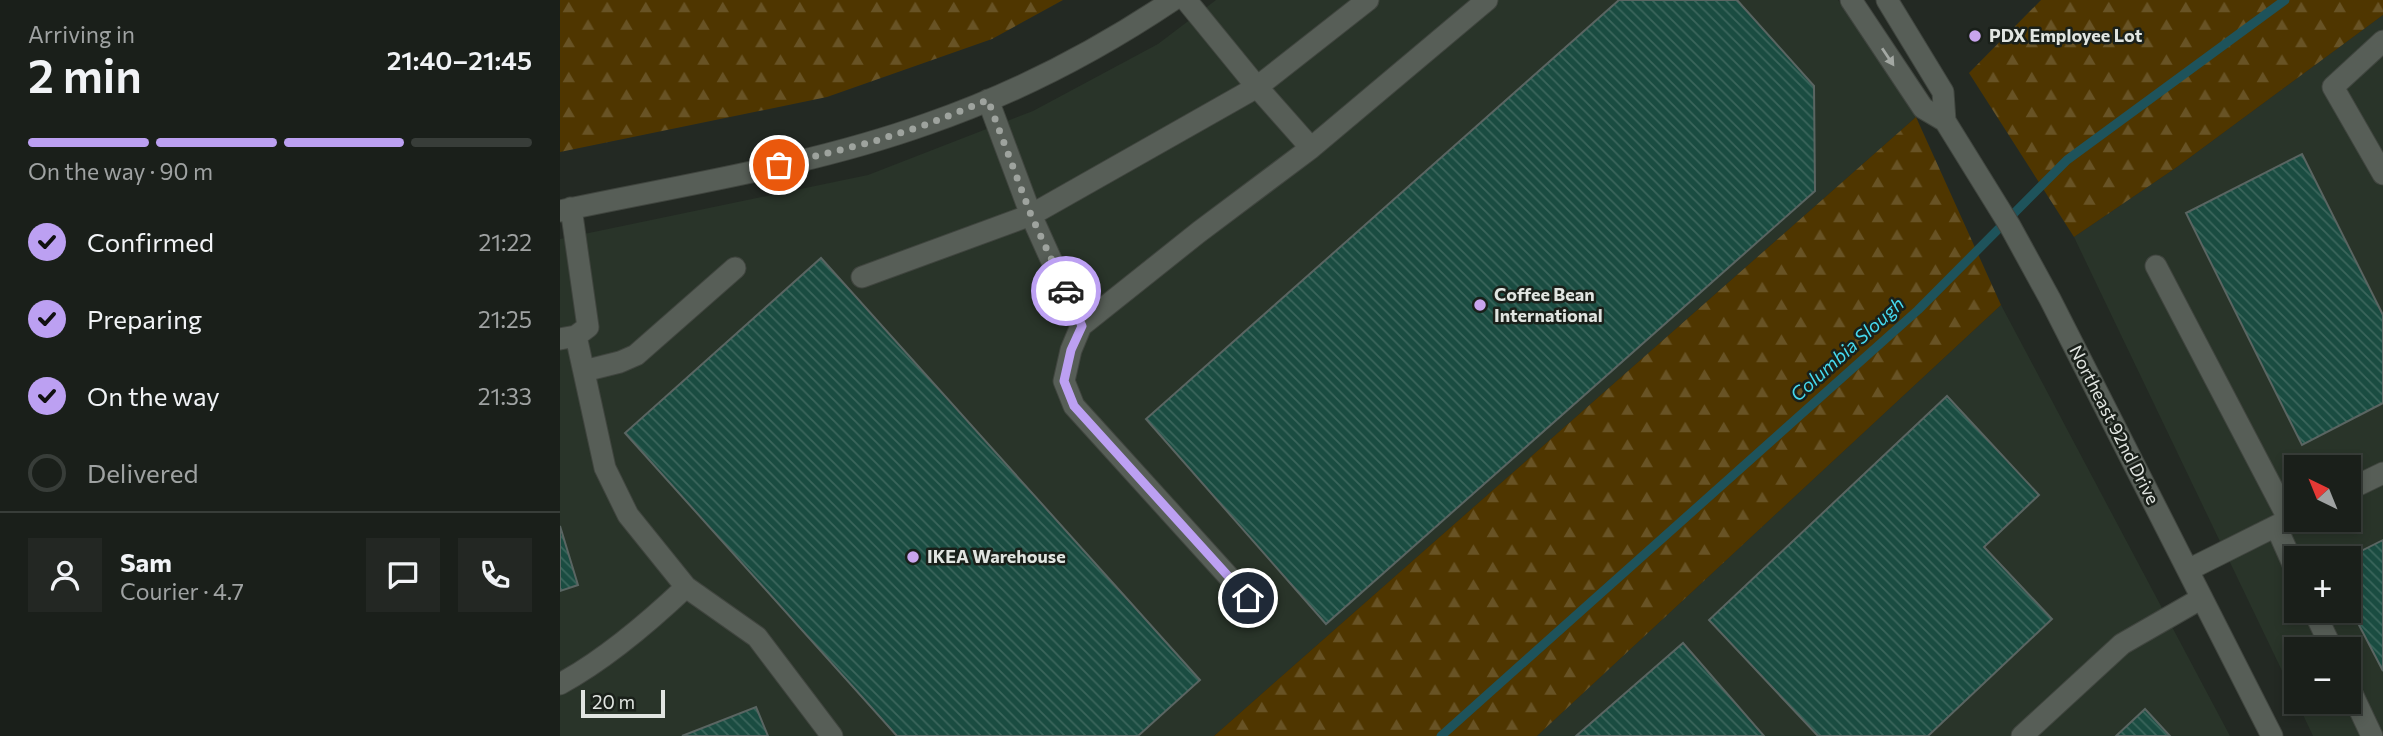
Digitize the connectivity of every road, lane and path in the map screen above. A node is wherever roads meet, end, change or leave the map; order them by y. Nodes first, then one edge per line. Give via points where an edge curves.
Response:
1 (1173, 0) edge
2 (1186, 0) edge
3 (1368, 0) edge
4 (1487, 0) edge
5 (1851, 0) edge
6 (1886, 0) edge
7 (2383, 41) edge
8 (1257, 87) junction
9 (988, 100) junction
10 (1945, 121) junction
11 (1311, 148) junction
12 (2383, 174) edge
13 (566, 210) edge
14 (1031, 215) junction
15 (2156, 266) dead end
16 (735, 268) dead end
17 (862, 277) dead end
18 (1082, 326) junction
19 (568, 338) edge
20 (584, 371) junction
21 (2383, 473) edge
22 (2361, 484) edge
23 (2284, 515) edge
24 (2284, 522) edge
25 (2188, 570) junction
26 (686, 587) junction
27 (1248, 598) dead end
28 (2202, 598) junction
29 (560, 684) edge
30 (2361, 713) edge
31 (832, 736) edge
32 (2022, 736) edge
33 (2272, 736) edge
34 (2372, 736) edge

1 - 9 street via 1116,37
2 - 8 street
3 - 8 street
4 - 11 street
5 -> 10 street, Northeast 92nd Drive via 1923,108
6 - 10 street, Northeast 92nd Drive via 1943,92
7 - 12 street via 2333,87
8 - 11 street
8 - 14 street
9 - 13 street via 872,142
9 - 14 street
10 - 25 street, Northeast 92nd Drive via 2050,299
11 - 18 street
13 - 19 street via 588,327
14 - 17 street
14 - 18 street
15 - 23 street
16 - 20 street via 636,355
18 - 27 street via 1064,381 1074,406
19 - 20 street
20 - 26 street via 605,468 628,515
21 - 22 street
24 - 25 street
25 - 28 street, Northeast 92nd Drive
26 - 29 street via 584,671
26 - 31 street via 757,637
28 - 32 street via 2122,644
28 - 33 street, Northeast 92nd Drive
30 - 34 street

